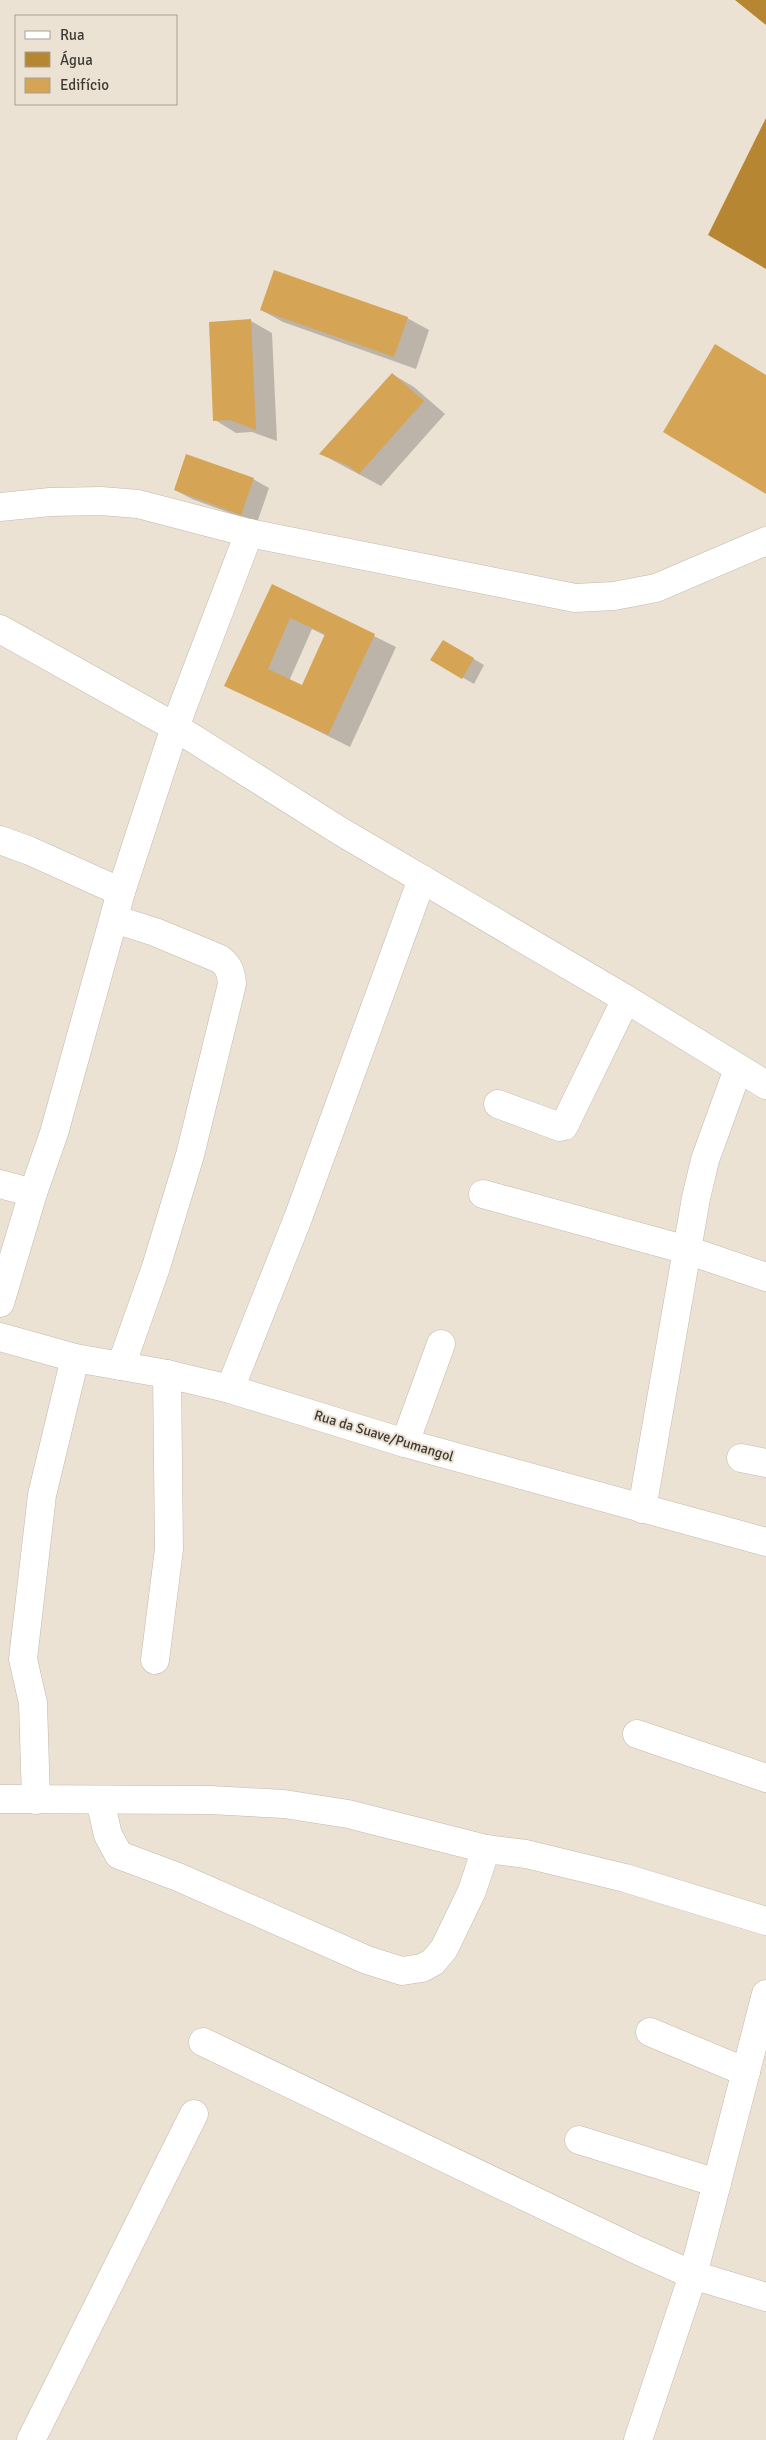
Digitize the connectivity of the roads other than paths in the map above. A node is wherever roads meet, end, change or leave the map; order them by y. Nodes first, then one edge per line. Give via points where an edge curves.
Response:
1 (0, 507) edge
2 (249, 533) junction
3 (766, 541) edge
4 (0, 629) edge
5 (175, 727) junction
6 (0, 840) edge
7 (422, 879) junction
8 (121, 892) junction
9 (114, 919) junction
10 (626, 999) junction
11 (738, 1069) junction
12 (766, 1085) edge
13 (498, 1104) dead end
14 (0, 1184) edge
15 (33, 1193) junction
16 (483, 1194) dead end
17 (687, 1250) junction
18 (766, 1277) edge
19 (0, 1303) edge
20 (0, 1336) edge
21 (441, 1344) dead end
22 (75, 1358) junction
23 (120, 1366) junction
24 (167, 1374) junction
25 (230, 1389) junction
26 (405, 1443) junction
27 (642, 1509) junction
28 (766, 1542) edge
29 (155, 1660) dead end
30 (637, 1734) dead end
31 (766, 1778) edge
32 (0, 1799) edge
33 (36, 1800) junction
34 (100, 1800) junction
35 (486, 1849) junction
36 (766, 1921) edge
37 (765, 2004) edge
38 (650, 2032) dead end
39 (203, 2042) dead end
40 (746, 2072) junction
41 (194, 2114) dead end
42 (580, 2140) dead end
43 (716, 2183) junction
44 (692, 2275) junction
45 (766, 2296) edge
46 (31, 2440) edge
47 (638, 2440) edge

1 - 2 street via 50,502 138,504
2 - 3 street via 575,598 614,596 656,588
2 - 5 street
4 - 5 street
5 - 7 street
5 - 8 street
6 - 8 street
7 - 10 street
7 - 25 street via 298,1218
8 - 9 street
9 - 15 street via 54,1134
9 - 23 street via 220,959 230,972 232,984 190,1155 156,1267
10 - 11 street
10 - 13 street via 564,1126
11 - 12 street
11 - 17 street via 705,1160
14 - 15 street
15 - 19 street
16 - 17 street
17 - 18 street
17 - 27 street
20 - 22 street, Rua da Suave/Pumangol
21 - 26 street
22 - 23 street, Rua da Suave/Pumangol
22 - 33 street via 42,1495 23,1659 33,1703
23 - 24 street, Rua da Suave/Pumangol
24 - 25 street, Rua da Suave/Pumangol
24 - 29 street via 169,1549
25 - 26 street, Rua da Suave/Pumangol
26 - 27 street, Rua da Suave/Pumangol
27 - 28 street, Rua da Suave/Pumangol
30 - 31 street
32 - 33 street
33 - 34 street
34 - 35 street via 284,1804 348,1814
34 - 35 street via 108,1835 119,1855 178,1877 367,1960 402,1971 422,1968 433,1962 444,1949 472,1891
35 - 36 street via 526,1854 625,1878
37 - 40 street
38 - 40 street
39 - 44 street
40 - 43 street
41 - 46 street
42 - 43 street
43 - 44 street
44 - 45 street
44 - 47 street

